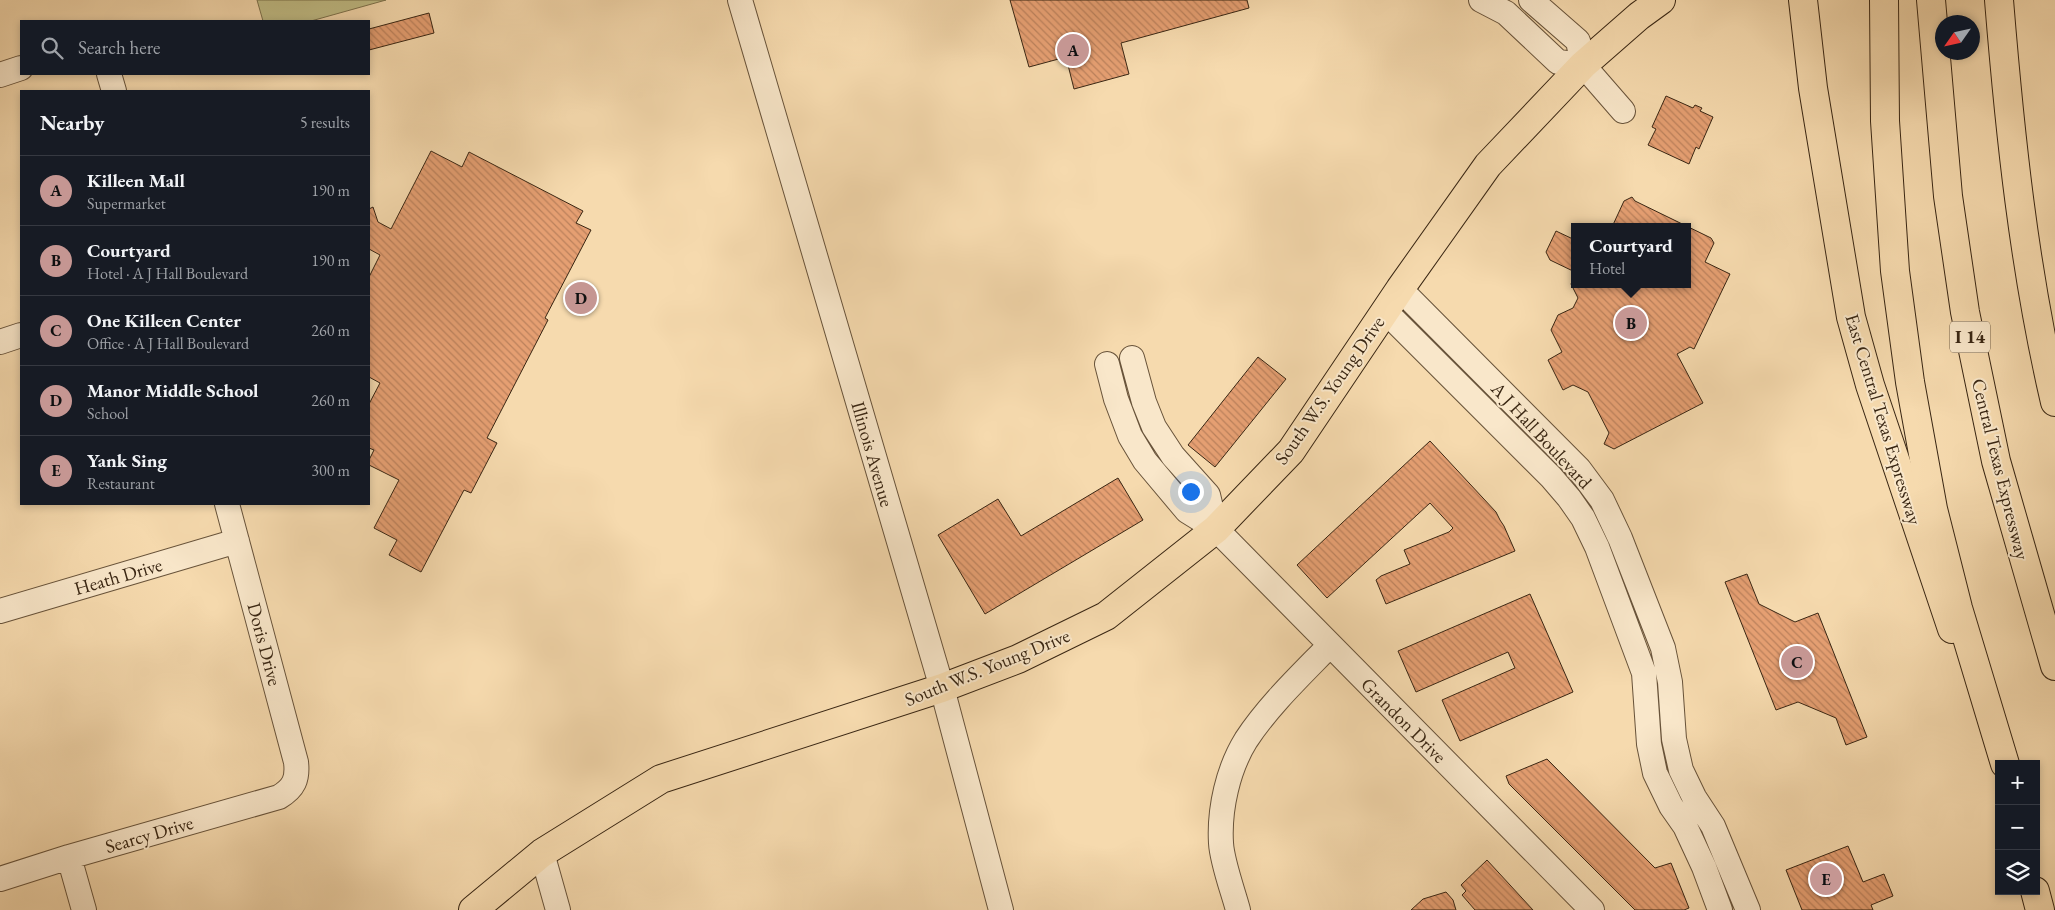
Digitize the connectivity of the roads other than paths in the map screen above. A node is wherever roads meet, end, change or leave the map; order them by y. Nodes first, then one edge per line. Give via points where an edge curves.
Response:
1 (740, 0) edge
2 (1481, 0) edge
3 (1531, 0) edge
4 (1661, 0) edge
5 (1884, 0) edge
6 (1931, 0) edge
7 (1999, 0) edge
8 (1803, 2) edge
9 (1584, 65) junction
10 (20, 68) edge
11 (0, 75) edge
12 (109, 75) edge
13 (114, 90) edge
14 (1623, 111) dead end
15 (2021, 222) junction
16 (1400, 289) junction
17 (1384, 311) junction
18 (20, 335) edge
19 (2055, 340) edge
20 (0, 342) edge
21 (1132, 358) dead end
22 (1473, 363) junction
23 (1106, 364) dead end
24 (1454, 382) junction
25 (2055, 402) edge
26 (227, 505) edge
27 (1216, 529) junction
28 (1620, 538) junction
29 (237, 541) junction
30 (1597, 548) junction
31 (0, 611) edge
32 (1652, 621) junction
33 (1630, 636) junction
34 (1330, 645) junction
35 (2055, 666) edge
36 (942, 688) junction
37 (1996, 760) edge
38 (2004, 760) edge
39 (294, 785) joint
40 (1706, 814) junction
41 (1685, 826) junction
42 (542, 853) junction
43 (69, 857) junction
44 (0, 879) edge
45 (2036, 895) edge
46 (1746, 909) edge
47 (84, 910) edge
48 (473, 910) edge
49 (558, 910) edge
50 (1001, 910) edge
51 (1238, 910) edge
52 (1592, 910) edge
53 (1720, 910) edge
54 (2040, 910) edge

1 - 36 street, Illinois Avenue
2 - 9 street via 1506,13 1558,62
3 - 9 street via 1578,41
4 - 9 main road, South W.S. Young Drive
5 - 38 main road via 1885,121 1895,271 1910,382 1938,527 1958,608
6 - 35 main road, Central Texas Expressway / I 14 via 1948,196 1965,312 1996,462
7 - 15 main road
8 - 37 main road, East Central Texas Expressway via 1813,88 1851,317 1870,385
9 - 14 street
9 - 16 main road, South W.S. Young Drive via 1488,165
10 - 11 street
12 - 13 street
15 - 19 main road
15 - 25 main road
16 - 17 main road, South W.S. Young Drive
16 - 22 street, A J Hall Boulevard
17 - 24 street, A J Hall Boulevard
17 - 27 main road, South W.S. Young Drive via 1291,451
18 - 20 street
21 - 27 street via 1154,427 1173,456 1208,495
22 - 24 street
22 - 28 street, A J Hall Boulevard via 1579,469 1602,500
23 - 27 street, Grandon Drive via 1130,436 1145,461 1186,511
24 - 30 street, A J Hall Boulevard via 1569,498
26 - 29 street, Doris Drive
27 - 34 street, Grandon Drive
27 - 36 main road, South W.S. Young Drive via 1102,619 1018,659
28 - 30 street
28 - 32 street, A J Hall Boulevard
29 - 31 street, Heath Drive
29 - 39 street, Doris Drive via 296,762
30 - 33 street, A J Hall Boulevard
32 - 33 street
32 - 40 street, A J Hall Boulevard via 1663,648 1670,682 1674,740 1681,770
33 - 41 street, A J Hall Boulevard via 1644,673 1649,744 1656,772 1671,806
34 - 51 street via 1267,712 1246,740 1233,767 1221,816 1221,845
34 - 52 street, Grandon Drive
36 - 42 main road, South W.S. Young Drive via 661,779
36 - 50 street, Illinois Avenue
39 - 43 street, Searcy Drive via 279,797
40 - 41 street
40 - 46 street, A J Hall Boulevard
41 - 53 street, A J Hall Boulevard
42 - 48 main road, South W.S. Young Drive
42 - 49 street
43 - 44 street, Searcy Drive
43 - 47 street
45 - 54 main road

